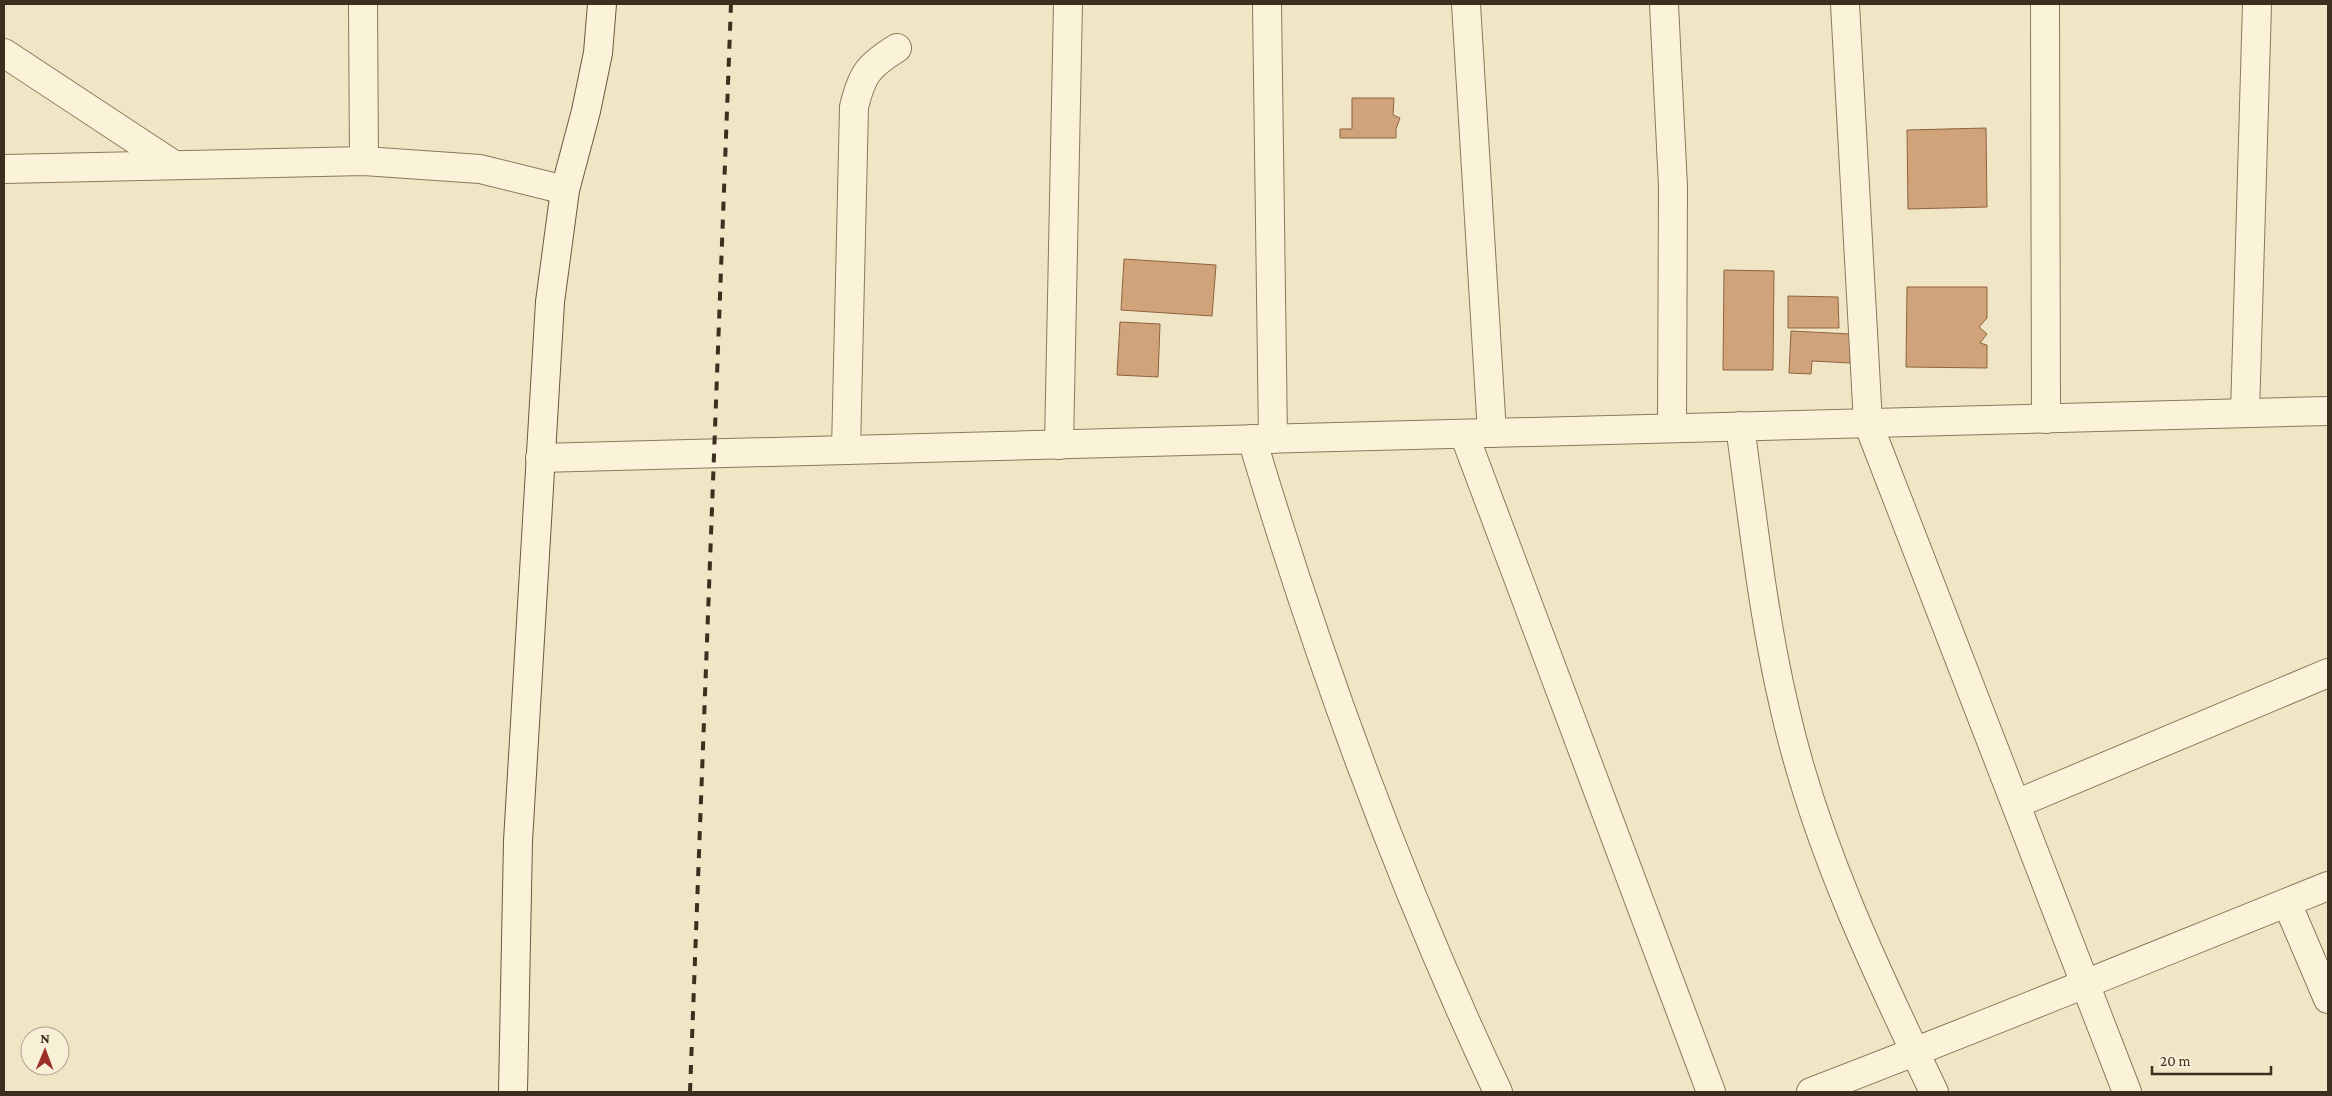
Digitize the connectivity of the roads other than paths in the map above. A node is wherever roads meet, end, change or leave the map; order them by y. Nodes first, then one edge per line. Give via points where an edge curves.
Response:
1 (363, 4) edge
2 (602, 4) edge
3 (1068, 4) edge
4 (1267, 4) edge
5 (1466, 4) edge
6 (1664, 4) edge
7 (1845, 4) edge
8 (2045, 4) edge
9 (2257, 4) edge
10 (897, 48) dead end
11 (4, 53) edge
12 (364, 160) junction
13 (174, 165) junction
14 (4, 169) edge
15 (565, 190) junction
16 (2328, 411) edge
17 (2245, 413) junction
18 (2046, 418) junction
19 (1868, 423) junction
20 (1740, 426) junction
21 (1672, 428) junction
22 (1492, 433) junction
23 (1464, 434) junction
24 (1263, 439) junction
25 (1059, 445) junction
26 (846, 450) junction
27 (540, 458) junction
28 (2328, 673) edge
29 (2016, 804) junction
30 (2328, 886) edge
31 (2286, 903) junction
32 (2086, 982) junction
33 (2328, 999) edge
34 (1915, 1053) junction
35 (513, 1092) edge
36 (1498, 1092) edge
37 (1711, 1092) edge
38 (1811, 1092) edge
39 (1934, 1092) edge
40 (2127, 1092) edge

1 - 12 street
2 - 15 street via 598,53
3 - 25 street
4 - 24 street
5 - 22 street
6 - 21 street via 1672,187
7 - 19 street
8 - 18 street
9 - 17 street
10 - 26 street via 874,63 860,84 854,107
11 - 13 street
12 - 13 street
12 - 15 street via 480,169
13 - 14 street
15 - 27 street via 550,302
16 - 17 street
17 - 18 street
18 - 19 street
19 - 20 street
19 - 29 street
20 - 21 street
20 - 34 street via 1762,583 1790,728 1815,817 1862,935
21 - 22 street
22 - 23 street
23 - 24 street
23 - 37 street
24 - 25 street
24 - 36 street via 1290,566 1328,677 1452,994
25 - 26 street
26 - 27 street
27 - 35 street via 518,841
28 - 29 street
29 - 32 street
30 - 31 street
31 - 32 street
31 - 33 street
32 - 34 street
32 - 40 street
34 - 38 street
34 - 39 street

